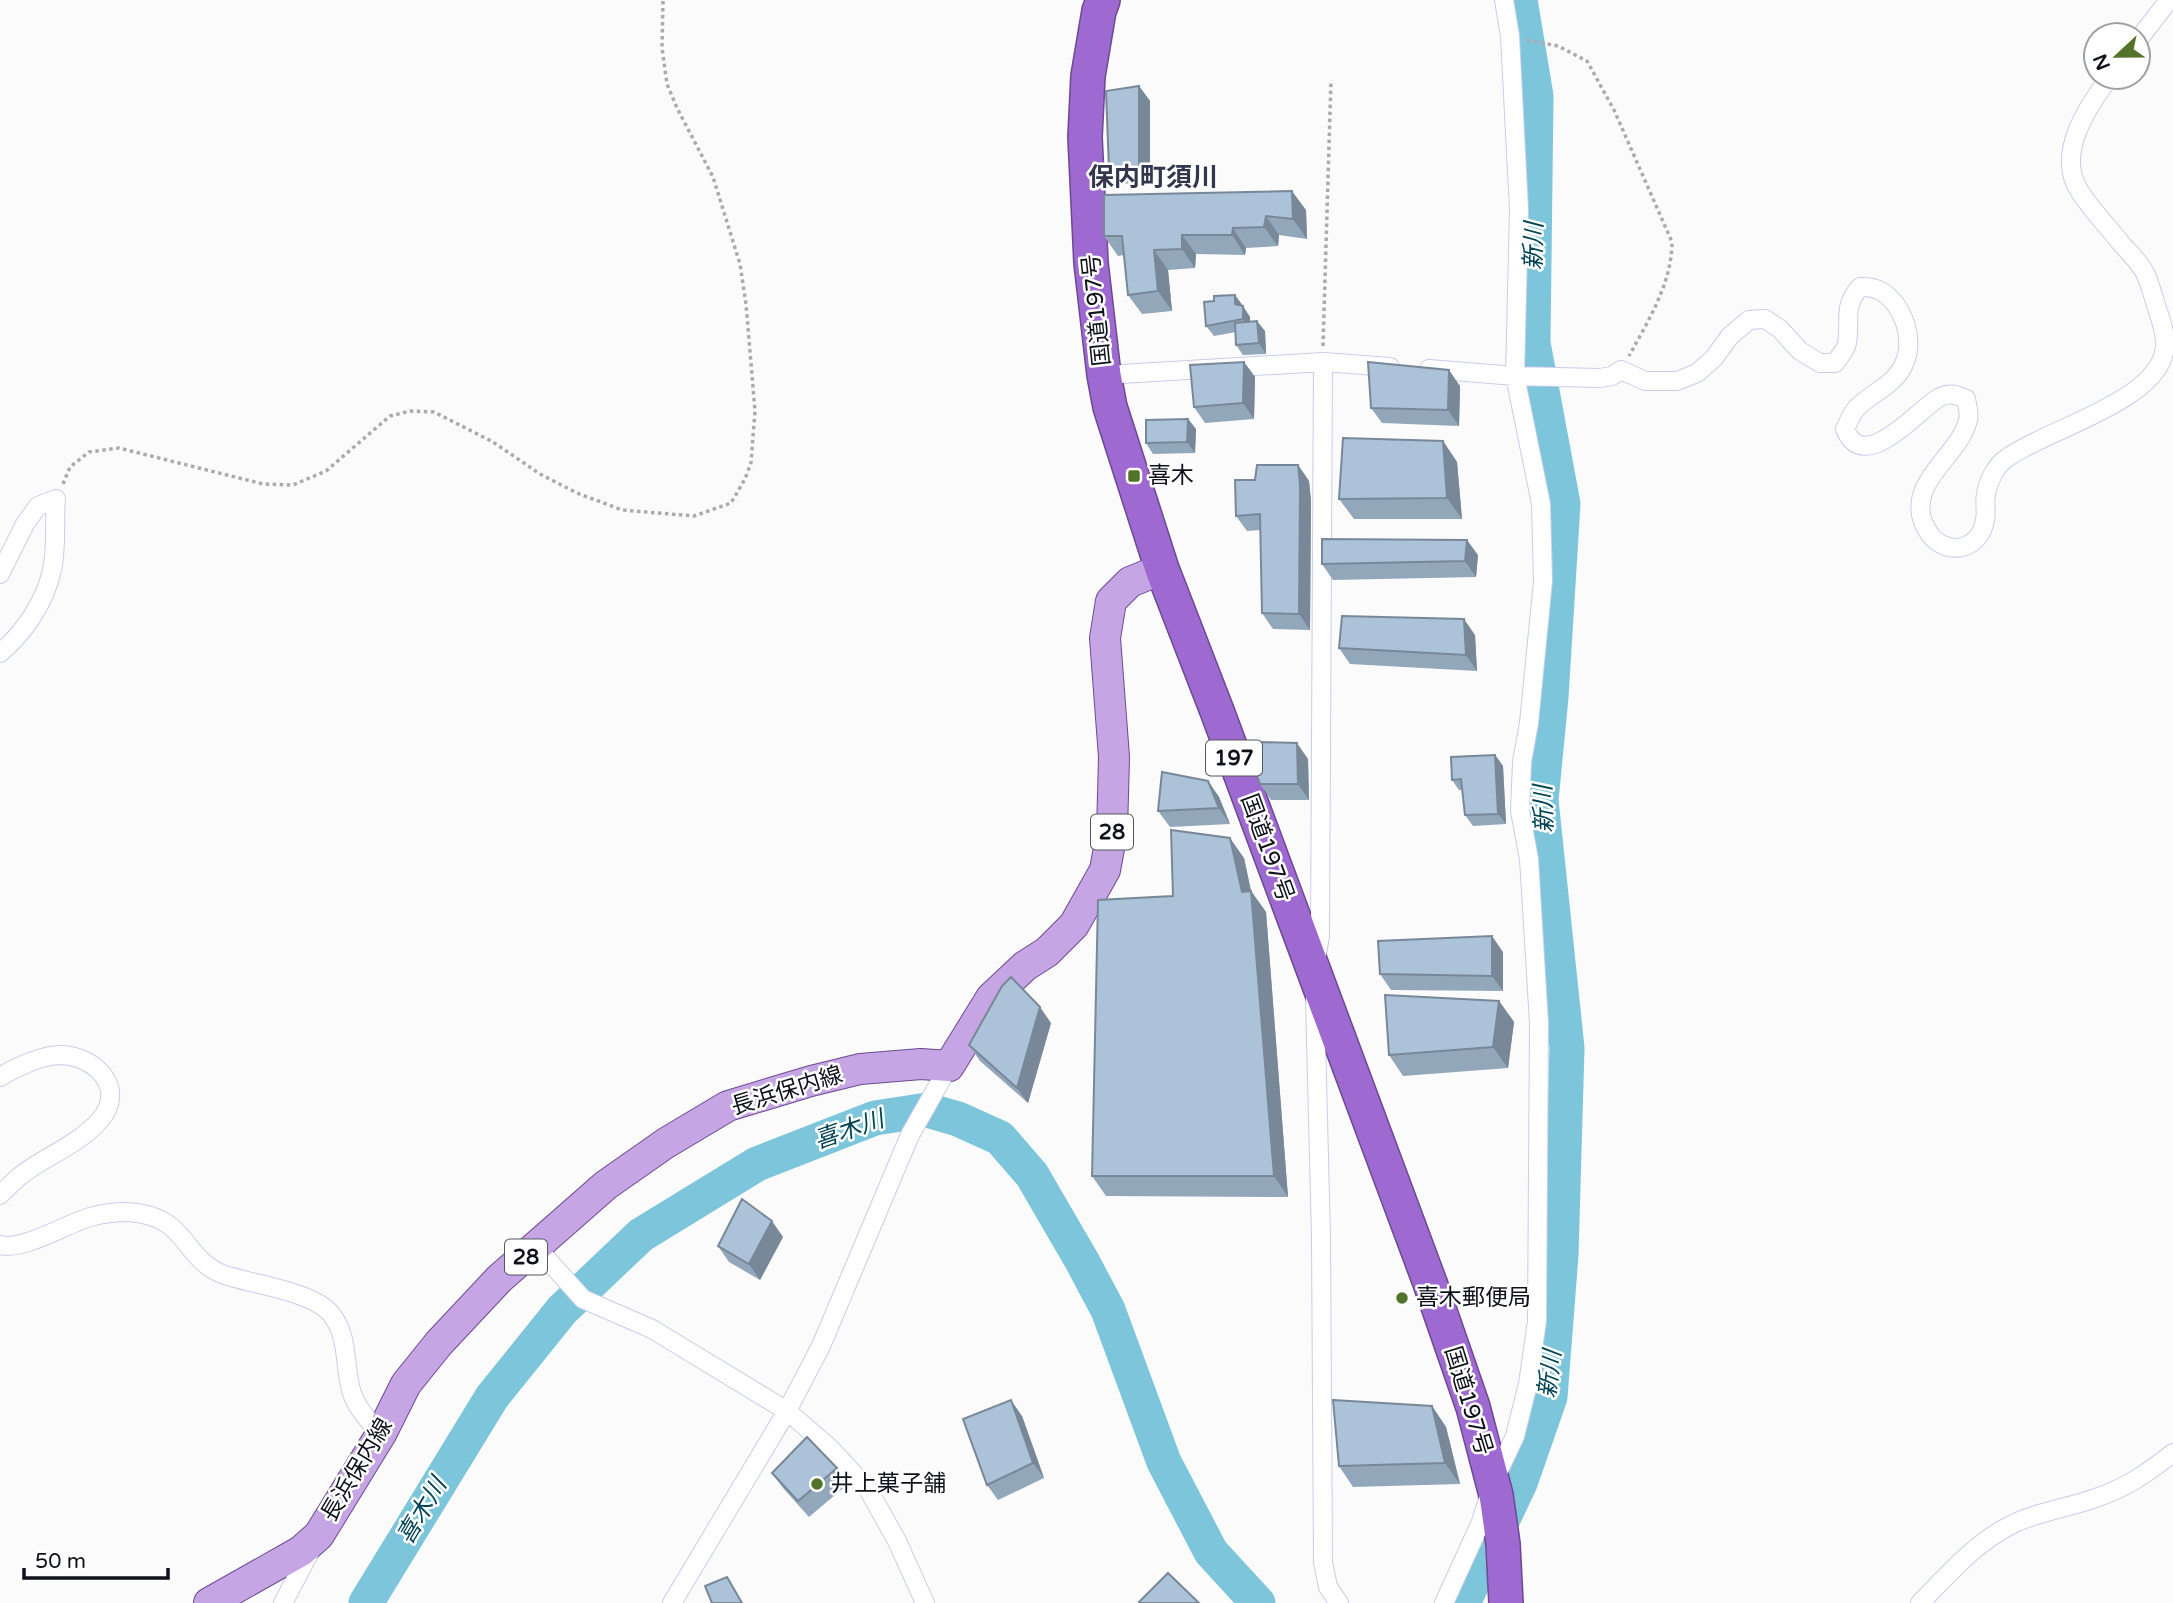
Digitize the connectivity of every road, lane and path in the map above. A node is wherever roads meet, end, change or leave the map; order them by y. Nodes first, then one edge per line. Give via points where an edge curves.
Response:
1 (663, 0) edge
2 (1103, 0) edge
3 (1504, 0) edge
4 (2168, 0) edge
5 (2152, 21) edge
6 (1510, 36) junction
7 (1331, 80) dead end
8 (2101, 91) edge
9 (1323, 362) junction
10 (1622, 370) junction
11 (1104, 375) junction
12 (1516, 376) junction
13 (56, 499) junction
14 (1162, 569) junction
15 (0, 574) edge
16 (0, 653) edge
17 (1314, 976) junction
18 (946, 1072) junction
19 (0, 1077) edge
20 (0, 1195) edge
21 (0, 1245) edge
22 (540, 1251) junction
23 (787, 1411) junction
24 (381, 1434) junction
25 (2173, 1453) edge
26 (1495, 1489) junction
27 (319, 1535) junction
28 (209, 1603) edge
29 (283, 1603) edge
30 (672, 1603) edge
31 (925, 1603) edge
32 (1339, 1603) edge
33 (1444, 1603) edge
34 (1506, 1603) edge
35 (1920, 1603) edge

1 - 13 path via 667,84 713,177 740,264 746,304 755,411 751,463 731,503 694,516 622,510 540,474 493,442 434,412 410,411 390,416 326,471 293,485 263,484 118,448 89,452 70,467
2 - 11 highway, 国道197号 / 197 via 1088,76 1085,137 1091,263
3 - 6 street
4 - 5 street
6 - 10 path via 1558,46 1587,61 1614,110 1672,242 1672,261 1651,316
6 - 12 street via 1519,210
7 - 9 path
8 - 10 street via 2084,116 2071,150 2071,167 2079,190 2145,273 2162,325 2165,346 2161,364 2148,382 2116,404 2020,448 2002,461 1986,494 1985,521 1977,539 1962,549 1934,540 1926,530 1920,503 1929,479 1962,435 1969,418 1966,399 1954,393 1940,397 1899,431 1874,444 1855,443 1845,429 1856,410 1893,381 1909,350 1908,333 1897,306 1882,291 1860,287 1852,297 1847,311 1847,346 1835,363 1819,363 1765,319 1749,320 1697,373 1677,381 1646,381
9 - 11 street
9 - 12 street
9 - 17 street via 1320,936
10 - 12 street via 1600,378
11 - 14 highway, 国道197号 / 197 via 1126,464
12 - 26 street via 1541,503 1543,581 1520,811 1529,859 1539,1023 1537,1321 1528,1384
13 - 15 street via 38,506
13 - 16 street via 53,569 42,600 18,637
14 - 17 highway, 国道197号 / 197
14 - 18 main road, 28 via 1130,582 1111,601 1105,638 1114,757 1112,832 1105,870 1074,925 990,998
17 - 26 highway, 国道197号 / 197 via 1430,1283 1473,1407
17 - 32 street via 1323,1562 1328,1587
18 - 22 main road, 長浜保内線 / 28 via 921,1064 860,1069 728,1106 606,1185
18 - 23 street via 910,1135 821,1346
19 - 20 street via 64,1055 93,1063 103,1073 110,1094 100,1120
21 - 24 street via 14,1246 91,1217 125,1212 162,1219 221,1273 300,1296 331,1313 343,1336 358,1407
22 - 23 street via 583,1299 652,1329
22 - 24 main road, 長浜保内線 / 28 via 499,1279 439,1343 406,1384
23 - 30 street
23 - 31 street via 868,1489
24 - 27 main road, 長浜保内線 / 28
25 - 35 street via 2138,1480 2012,1524 1988,1539
26 - 33 street
26 - 34 highway, 国道197号 / 197
27 - 28 main road, 長浜保内線 / 28 via 301,1551
27 - 29 street

